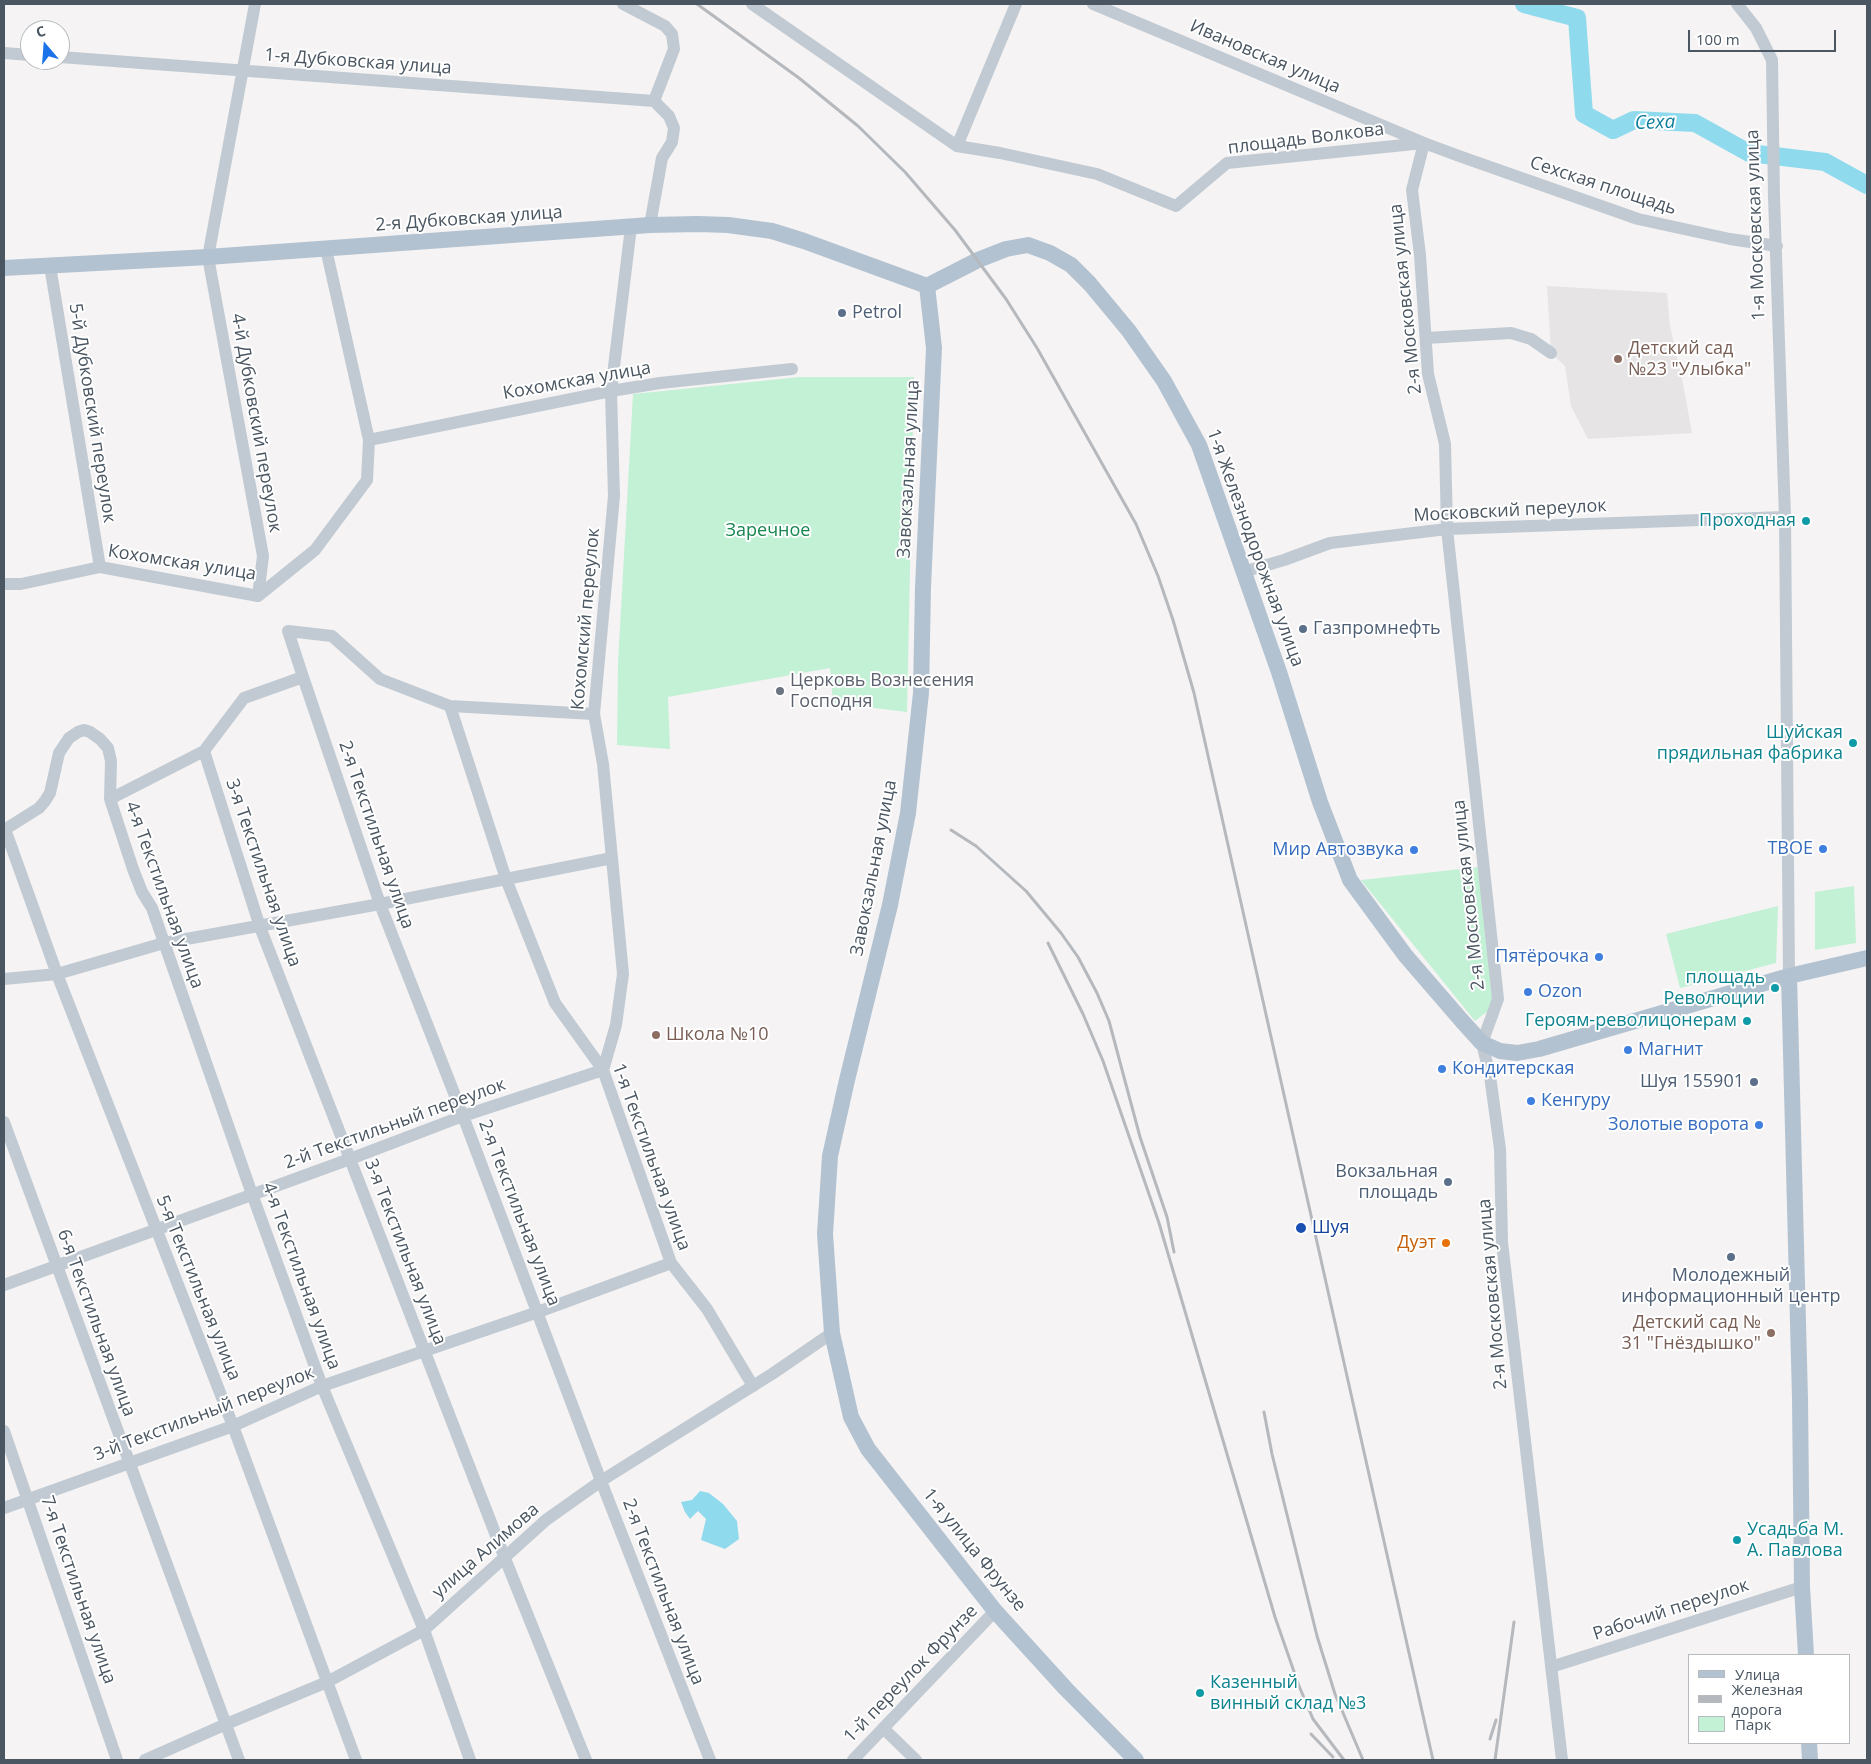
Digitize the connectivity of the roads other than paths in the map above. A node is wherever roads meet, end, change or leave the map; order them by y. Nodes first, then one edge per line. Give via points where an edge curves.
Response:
1 (255, 4) edge
2 (623, 4) edge
3 (752, 4) edge
4 (1016, 4) edge
5 (1093, 4) edge
6 (1737, 4) edge
7 (4, 53) edge
8 (20, 54) edge
9 (70, 58) edge
10 (243, 72) junction
11 (654, 101) junction
12 (1424, 143) junction
13 (957, 146) junction
14 (650, 226) junction
15 (631, 227) junction
16 (1777, 246) junction
17 (326, 249) junction
18 (208, 257) junction
19 (50, 266) junction
20 (4, 268) edge
21 (927, 286) junction
22 (1426, 338) junction
23 (1551, 353) dead end
24 (792, 369) dead end
25 (611, 390) junction
26 (369, 440) junction
27 (1785, 518) junction
28 (1447, 529) junction
29 (100, 567) junction
30 (1243, 572) junction
31 (4, 584) edge
32 (258, 596) junction
33 (303, 676) junction
34 (450, 706) junction
35 (594, 714) junction
36 (204, 751) junction
37 (110, 799) junction
38 (4, 830) edge
39 (612, 858) junction
40 (506, 879) junction
41 (380, 904) junction
42 (260, 927) junction
43 (164, 943) junction
44 (1867, 958) edge
45 (57, 974) junction
46 (1789, 976) junction
47 (4, 979) edge
48 (1482, 1043) junction
49 (603, 1070) junction
50 (463, 1116) junction
51 (4, 1122) edge
52 (350, 1159) junction
53 (252, 1194) junction
54 (156, 1230) junction
55 (671, 1263) junction
56 (56, 1266) junction
57 (4, 1285) edge
58 (538, 1312) junction
59 (832, 1333) junction
60 (426, 1352) junction
61 (322, 1386) junction
62 (753, 1386) junction
63 (233, 1426) junction
64 (4, 1431) edge
65 (128, 1463) junction
66 (601, 1482) junction
67 (28, 1499) junction
68 (4, 1508) edge
69 (504, 1556) junction
70 (1802, 1587) junction
71 (995, 1611) junction
72 (424, 1630) junction
73 (1806, 1654) edge
74 (1551, 1667) junction
75 (327, 1682) junction
76 (224, 1725) junction
77 (883, 1728) junction
78 (1809, 1744) edge
79 (117, 1760) edge
80 (145, 1760) edge
81 (239, 1760) edge
82 (356, 1760) edge
83 (470, 1760) edge
84 (586, 1760) edge
85 (710, 1760) edge
86 (853, 1760) edge
87 (916, 1760) edge
88 (1136, 1760) edge
89 (1562, 1760) edge
90 (1810, 1760) edge

1 - 10 street
2 - 11 street via 665,26 672,34 674,49
3 - 13 street
4 - 13 street
5 - 12 street, Ивановская улица
6 - 16 street, 1-я Московская улица via 1756,28 1772,60
7 - 8 street
9 - 10 street, 1-я Дубковская улица
10 - 11 street, 1-я Дубковская улица
10 - 18 street
11 - 14 street via 669,116 674,128 672,142 662,158
12 - 13 street, площадь Волкова via 1227,163 1176,206 1097,174
12 - 16 street, Сехская площадь via 1638,219
12 - 22 street, 2-я Московская улица via 1412,190
14 - 15 main road, 2-я Дубковская улица
14 - 21 main road, 2-я Дубковская улица via 720,225 772,231
15 - 17 main road, 2-я Дубковская улица
15 - 25 street, Кохомский переулок
16 - 27 street, 1-я Московская улица
17 - 18 main road, 2-я Дубковская улица
17 - 26 street
18 - 19 main road, 2-я Дубковская улица
18 - 32 street, 4-й Дубковский переулок via 263,556
19 - 20 main road, 2-я Дубковская улица
19 - 29 street, 5-й Дубковский переулок
21 - 30 main road, 1-я Железнодорожная улица via 978,260 1028,245 1071,265 1129,331 1164,381 1199,445
21 - 59 main road, Завокзальная улица via 934,348 921,693 908,813 890,905 830,1156 825,1234
22 - 23 street via 1511,333 1531,339
22 - 28 street, 2-я Московская улица via 1428,374 1445,444
24 - 25 street, Кохомская улица
25 - 26 street, Кохомская улица
25 - 35 street, Кохомский переулок via 614,496
26 - 32 street, Кохомская улица via 367,480 315,550
27 - 28 street, Московский переулок
27 - 46 street, 1-я Московская улица
28 - 30 street, Московский переулок via 1330,543
28 - 48 street, 2-я Московская улица via 1498,999
29 - 31 street, Кохомская улица via 21,584
29 - 32 street, Кохомская улица
30 - 48 main road, 1-я Железнодорожная улица via 1320,802 1350,880 1405,955
33 - 34 street, 2-я Текстильная улица via 288,631 332,636 380,679
33 - 36 street via 244,698
33 - 41 street, 2-я Текстильная улица
34 - 35 street
34 - 40 street, 1-я Текстильная улица
35 - 39 street, Кохомский переулок via 604,764
36 - 37 street
36 - 42 street, 3-я Текстильная улица
37 - 38 street, 4-я Текстильная улица via 108,748 84,730 69,738 59,753 46,800
37 - 43 street, 4-я Текстильная улица via 133,869
38 - 45 street, 5-я Текстильная улица
39 - 40 street
39 - 49 street, Кохомский переулок via 624,974 616,1025
40 - 41 street
40 - 49 street, 1-я Текстильная улица via 555,1003
41 - 42 street
41 - 50 street, 2-я Текстильная улица
42 - 43 street
42 - 52 street, 3-я Текстильная улица
43 - 45 street
43 - 53 street, 4-я Текстильная улица
44 - 46 main road
45 - 47 street
45 - 54 street, 5-я Текстильная улица
46 - 48 main road via 1539,1049 1517,1053 1500,1051
46 - 70 main road, 1-я Московская улица
48 - 74 street, 2-я Московская улица via 1500,1149 1502,1242
49 - 50 street, 2-й Текстильный переулок
49 - 55 street, 1-я Текстильная улица
50 - 52 street, 2-й Текстильный переулок
50 - 58 street, 2-я Текстильная улица
51 - 56 street, 6-я Текстильная улица
52 - 53 street, 2-й Текстильный переулок
52 - 60 street, 3-я Текстильная улица
53 - 54 street, 2-й Текстильный переулок
53 - 61 street, 4-я Текстильная улица
54 - 56 street, 2-й Текстильный переулок
54 - 63 street, 5-я Текстильная улица
55 - 58 street, 3-й Текстильный переулок
55 - 62 street, 1-я Текстильная улица via 707,1309
56 - 57 street, 2-й Текстильный переулок
56 - 65 street, 6-я Текстильная улица
58 - 60 street, 3-й Текстильный переулок
58 - 66 street, 2-я Текстильная улица
59 - 62 street, улица Алимова
59 - 71 main road, 1-я улица Фрунзе via 851,1417 868,1449
60 - 61 street, 3-й Текстильный переулок
60 - 69 street, 3-я Текстильная улица
61 - 63 street, 3-й Текстильный переулок
61 - 72 street, 4-я Текстильная улица
62 - 66 street, улица Алимова
63 - 65 street, 3-й Текстильный переулок
63 - 75 street, 5-я Текстильная улица
64 - 67 street, 7-я Текстильная улица
65 - 67 street, 3-й Текстильный переулок
65 - 76 street, 6-я Текстильная улица
66 - 69 street, улица Алимова via 546,1520
66 - 85 street, 2-я Текстильная улица
67 - 68 street, 3-й Текстильный переулок
67 - 79 street, 7-я Текстильная улица
69 - 72 street, улица Алимова
69 - 84 street, 3-я Текстильная улица
70 - 73 main road, 1-я Московская улица
70 - 74 street, Рабочий переулок
71 - 77 street, 1-й переулок Фрунзе
71 - 88 main road, 1-я улица Фрунзе
72 - 75 street, улица Алимова
72 - 83 street, 4-я Текстильная улица
74 - 89 street, 2-я Московская улица
75 - 76 street, улица Алимова
75 - 82 street, 5-я Текстильная улица
76 - 80 street, улица Алимова
76 - 81 street, 6-я Текстильная улица
77 - 86 street, 1-й переулок Фрунзе
77 - 87 street
78 - 90 main road

